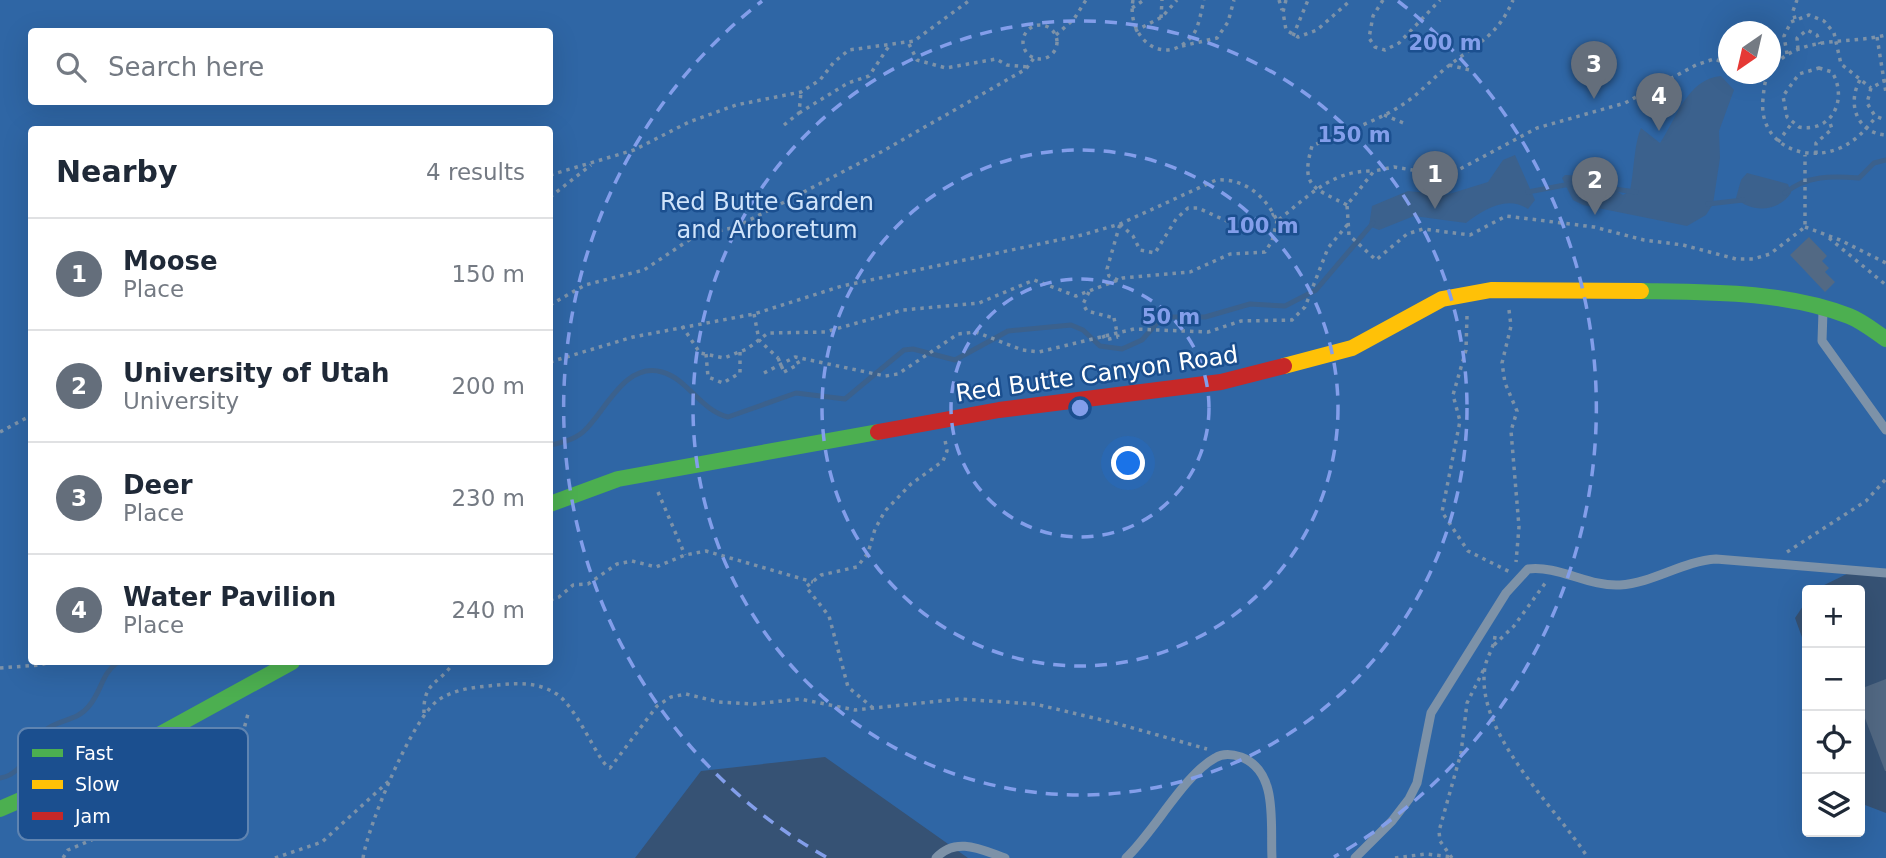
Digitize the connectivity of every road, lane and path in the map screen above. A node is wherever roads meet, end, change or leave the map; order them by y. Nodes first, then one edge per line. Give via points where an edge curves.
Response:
1 (970, 0) edge
2 (1086, 0) edge
3 (1133, 0) edge
4 (1144, 0) edge
5 (1162, 0) edge
6 (1177, 0) edge
7 (1204, 0) edge
8 (1234, 0) edge
9 (1279, 0) edge
10 (1286, 0) edge
11 (1351, 0) edge
12 (1383, 0) edge
13 (1440, 0) edge
14 (1513, 0) edge
15 (1797, 0) edge
16 (1306, 2) edge
17 (1132, 8) junction
18 (1283, 12) junction
19 (1160, 18) junction
20 (1795, 19) junction
21 (1135, 31) junction
22 (1056, 35) junction
23 (1886, 35) edge
24 (1293, 36) junction
25 (1877, 37) junction
26 (1837, 41) junction
27 (909, 43) junction
28 (1820, 44) junction
29 (889, 46) junction
30 (1181, 46) junction
31 (1798, 50) junction
32 (1787, 54) junction
33 (1034, 58) junction
34 (1718, 60) edge
35 (1781, 60) edge
36 (1841, 64) junction
37 (1449, 65) junction
38 (1028, 67) junction
39 (1470, 70) dead end
40 (1832, 72) junction
41 (1860, 80) junction
42 (1885, 80) edge
43 (1764, 84) edge
44 (1871, 88) junction
45 (801, 92) junction
46 (1886, 93) edge
47 (799, 113) junction
48 (1384, 115) junction
49 (1876, 117) junction
50 (1829, 120) junction
51 (1886, 120) edge
52 (1792, 123) junction
53 (1406, 124) dead end
54 (784, 125) dead end
55 (1866, 128) junction
56 (1886, 135) edge
57 (1778, 142) junction
58 (1816, 154) junction
59 (1805, 155) junction
60 (596, 162) junction
61 (1374, 170) junction
62 (553, 174) edge
63 (1315, 188) junction
64 (553, 195) edge
65 (1347, 205) junction
66 (1274, 214) junction
67 (1277, 220) junction
68 (1120, 224) junction
69 (1348, 224) junction
70 (1805, 227) junction
71 (1828, 236) junction
72 (1886, 263) edge
73 (1118, 280) junction
74 (1886, 285) edge
75 (1507, 290) junction
76 (1089, 292) junction
77 (1466, 293) junction
78 (553, 303) edge
79 (1823, 306) junction
80 (754, 314) junction
81 (682, 326) junction
82 (1102, 335) junction
83 (1886, 339) edge
84 (759, 340) junction
85 (740, 352) junction
86 (706, 354) junction
87 (795, 356) junction
88 (553, 361) edge
89 (764, 373) dead end
90 (28, 417) edge
91 (942, 420) junction
92 (1886, 430) edge
93 (0, 432) edge
94 (650, 474) junction
95 (1886, 479) edge
96 (553, 503) edge
97 (685, 555) junction
98 (1775, 563) junction
99 (1555, 572) junction
100 (1886, 573) edge
101 (1511, 574) junction
102 (813, 582) junction
103 (1506, 593) junction
104 (553, 599) edge
105 (1495, 634) dead end
106 (1494, 645) junction
107 (40, 665) edge
108 (286, 665) edge
109 (452, 665) edge
110 (1485, 667) junction
111 (0, 668) edge
112 (255, 682) junction
113 (873, 708) junction
114 (424, 715) junction
115 (171, 728) edge
116 (244, 728) edge
117 (1226, 754) junction
118 (391, 779) junction
119 (18, 801) edge
120 (0, 809) edge
121 (91, 840) edge
122 (63, 858) edge
123 (275, 858) edge
124 (363, 858) edge
125 (936, 858) edge
126 (1005, 858) edge
127 (1126, 858) edge
128 (1272, 858) edge
129 (1355, 858) edge
130 (1395, 858) edge
131 (1452, 858) edge
132 (1588, 858) edge

1 - 27 path
2 - 22 path
3 - 17 path
4 - 17 path
5 - 19 path
6 - 19 path
7 - 30 path via 1194,34
8 - 30 path via 1228,22 1217,38
9 - 18 path
10 - 18 path
11 - 24 path via 1317,30
12 - 13 path via 1373,16 1369,38 1375,47 1385,50 1399,43
14 - 37 path via 1494,32
15 - 20 path
16 - 24 path
17 - 21 path
18 - 24 path via 1286,30
19 - 21 path
20 - 26 path via 1819,18
20 - 32 path via 1784,36
21 - 30 path via 1151,47 1167,50
22 - 33 path via 1054,52
22 - 33 path via 1043,25 1027,30 1023,45
23 - 25 path
25 - 26 path
25 - 42 path
26 - 28 path
26 - 36 path
27 - 29 path
27 - 38 path via 917,60 946,68 996,59
28 - 31 path
28 - 31 path via 1817,35 1807,30 1797,38
29 - 45 path via 853,48
29 - 47 path via 869,76 848,83
31 - 32 path
32 - 35 path
33 - 38 path
34 - 61 path via 1696,65 1625,103 1537,128 1460,169 1437,174 1394,167
36 - 40 path
36 - 41 path
37 - 39 path
37 - 48 path via 1413,98
38 - 78 path via 883,151 736,227 695,236 644,270 585,285
40 - 50 path via 1840,101
40 - 52 path via 1807,70 1790,83 1783,109
41 - 44 path
41 - 55 path via 1853,106
42 - 44 path
42 - 46 path
43 - 57 path via 1761,115
44 - 49 path via 1867,103
45 - 47 path
45 - 60 path via 736,104
47 - 54 path
48 - 53 path
48 - 63 path via 1312,146 1306,165 1307,178
49 - 51 path
49 - 55 path
50 - 52 path via 1805,128
50 - 58 path via 1832,129 1816,143
52 - 57 path
55 - 56 path
55 - 58 path via 1848,144
57 - 59 path
58 - 59 path
59 - 70 path
60 - 62 path
60 - 64 path
61 - 63 path via 1361,170
61 - 65 path
63 - 65 path
63 - 67 path
65 - 69 path
66 - 67 path
66 - 68 path via 1270,203 1229,179 1216,180
66 - 68 path via 1241,228 1198,208 1188,208 1154,253 1140,250
67 - 73 path via 1265,252 1223,256 1180,274
68 - 73 path via 1107,269 1109,276
68 - 80 path via 842,286
69 - 70 path via 1349,235 1376,260 1407,234 1423,229 1470,235 1506,216 1594,227 1736,259 1770,254
69 - 82 path via 1328,248 1305,307 1292,320 1241,321 1208,332 1134,329
70 - 71 path
71 - 72 path
71 - 74 path
73 - 76 path
75 - 77 street, Red Butte Canyon Road
75 - 79 street, Red Butte Canyon Road via 1693,292
75 - 101 path via 1511,326 1502,363 1517,411 1511,449 1519,527
76 - 82 path, bridge via 1083,304 1087,311 1114,318 1118,337 1105,340
76 - 84 path via 1076,296 1034,280 979,303 902,310 825,332 768,333
77 - 91 street, Red Butte Canyon Road via 1442,299 1352,348 1221,382
77 - 101 path via 1467,346 1453,395 1460,421 1442,512 1468,551
79 - 83 street, Red Butte Canyon Road via 1852,317
79 - 92 lane via 1822,341
80 - 81 path
80 - 84 path
81 - 86 path via 700,353
81 - 88 path
82 - 87 path via 1039,352 976,332 958,334 898,374 885,376
84 - 85 path
84 - 87 path, bridge via 778,358 784,372 799,364
85 - 86 path via 724,358
85 - 86 path via 740,373 723,383 708,377
87 - 89 path
90 - 93 path
91 - 94 street, Red Butte Canyon Road
91 - 102 path via 947,450 943,461 885,511 868,553 857,567 821,575
94 - 96 street, Red Butte Canyon Road
94 - 97 path
95 - 98 path via 1866,501
97 - 102 path via 706,551
97 - 104 path via 656,567 632,561 617,564 588,584 573,585
98 - 99 lane via 1706,559 1620,585
98 - 100 lane
99 - 103 lane via 1528,569
99 - 106 path
101 - 103 path
102 - 113 path via 806,587 829,616 848,687
103 - 129 lane via 1431,713 1417,783 1409,799
105 - 106 path
106 - 110 path
107 - 111 path
108 - 112 street
109 - 114 path via 428,686
110 - 131 path via 1467,703 1461,753 1439,831
110 - 132 path via 1488,704 1501,735 1525,775
112 - 115 street
112 - 116 path
113 - 114 path via 849,710 800,699 719,702 694,694 678,695 657,706 610,768 601,763 578,717 558,694 539,685 466,688 438,700
113 - 117 path via 959,699 1052,706
114 - 118 path
117 - 127 lane via 1190,781
117 - 128 lane via 1247,760 1265,780
118 - 123 path via 323,842
118 - 124 path
119 - 120 street
121 - 122 path via 68,850
125 - 126 lane via 963,845
130 - 131 path via 1426,854

